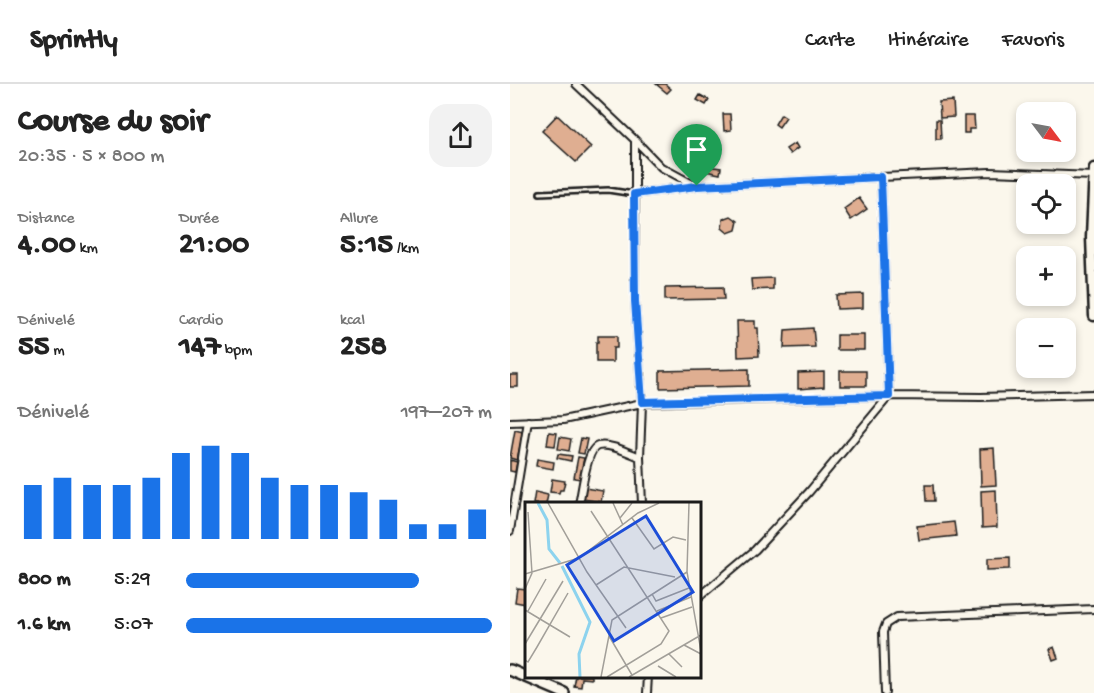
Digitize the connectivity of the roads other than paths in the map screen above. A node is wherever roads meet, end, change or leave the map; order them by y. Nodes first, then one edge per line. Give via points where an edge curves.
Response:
1 (576, 84) edge
2 (635, 140) junction
3 (1094, 174) edge
4 (881, 177) junction
5 (697, 186) junction
6 (540, 193) dead end
7 (634, 194) junction
8 (1094, 316) edge
9 (1094, 394) edge
10 (889, 396) junction
11 (642, 402) junction
12 (510, 422) edge
13 (528, 422) junction
14 (640, 457) junction
15 (579, 502) edge
16 (642, 502) edge
17 (510, 531) edge
18 (700, 596) edge
19 (1094, 609) edge
20 (510, 670) edge
21 (525, 674) edge
22 (648, 678) edge
23 (545, 680) edge
24 (564, 693) edge
25 (647, 693) edge
26 (885, 693) edge

1 - 2 street
2 - 5 street via 661,167
2 - 7 street
3 - 4 street via 990,172
3 - 8 main road via 1090,237
4 - 5 street
4 - 10 street
5 - 7 street
6 - 7 lane via 608,190
7 - 11 street via 635,301
9 - 10 street
10 - 11 street
10 - 18 street via 755,550
11 - 13 street via 563,420
11 - 14 street
12 - 13 street
13 - 17 street
14 - 15 street via 598,446 588,458
14 - 16 street
19 - 26 street via 897,617 886,624 883,632
20 - 21 main road
22 - 25 street
23 - 24 main road

